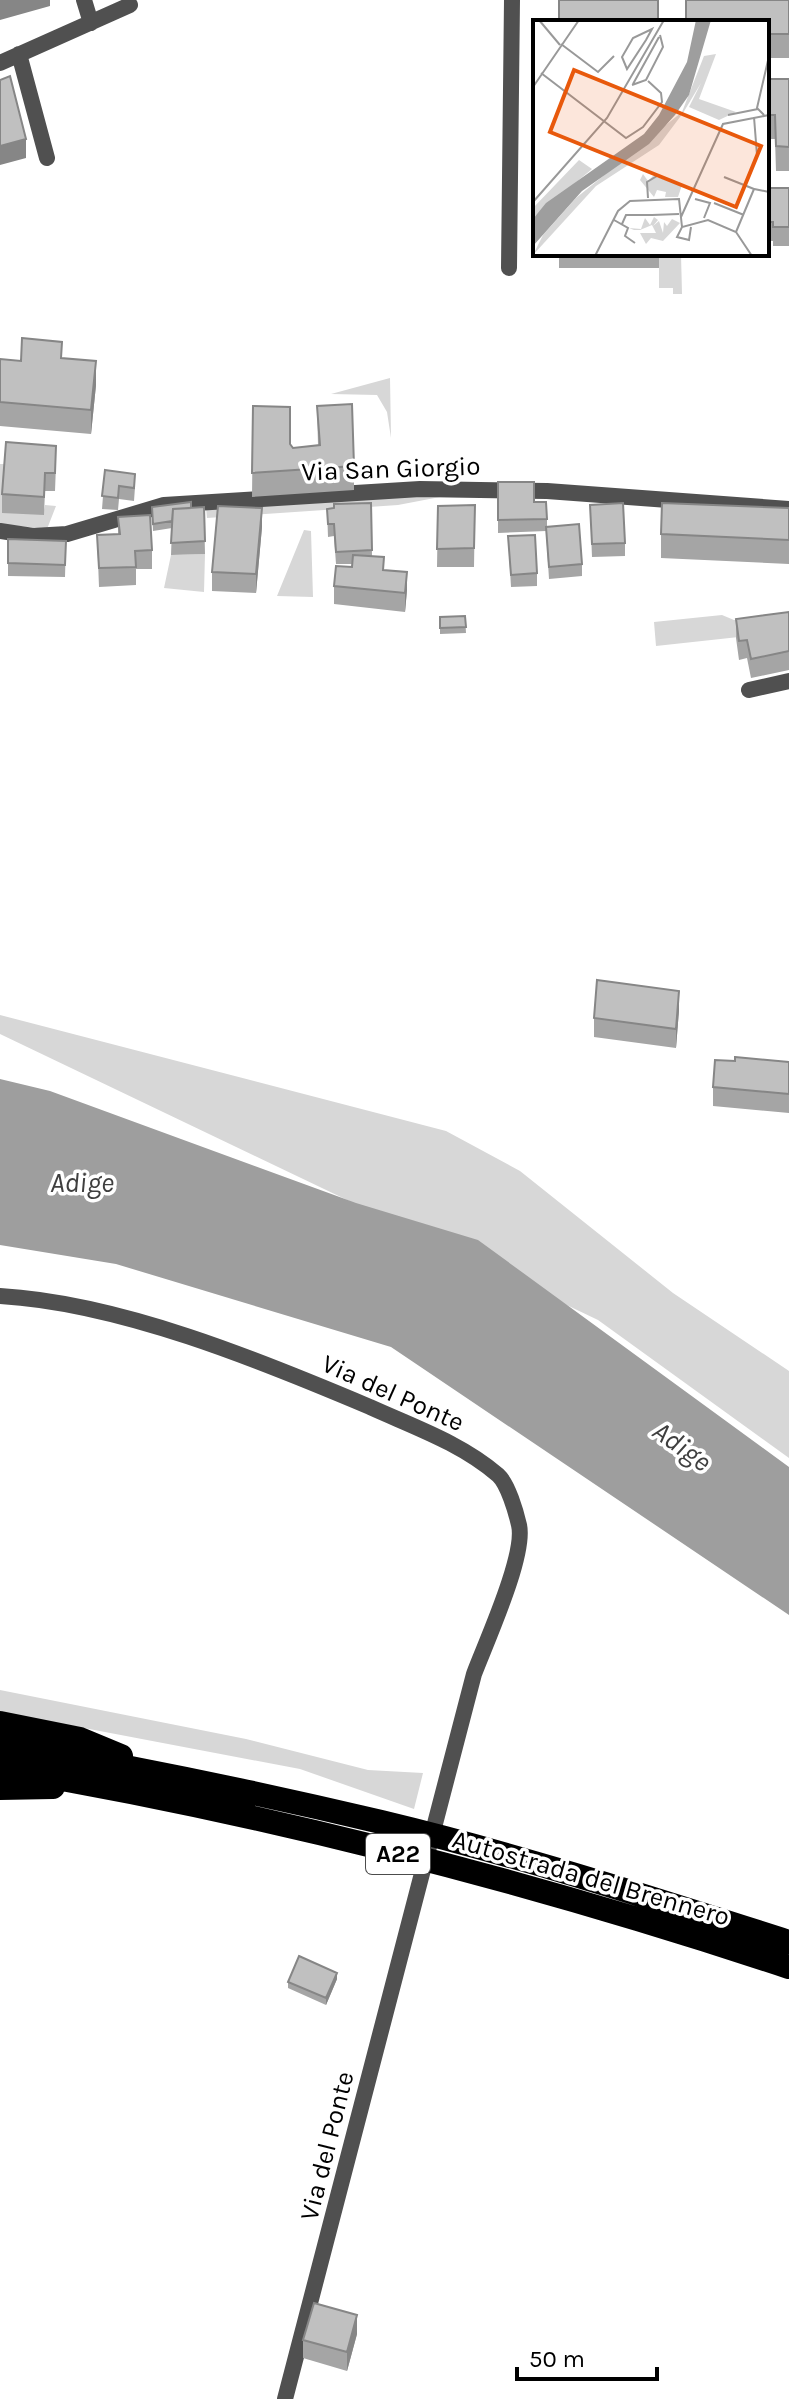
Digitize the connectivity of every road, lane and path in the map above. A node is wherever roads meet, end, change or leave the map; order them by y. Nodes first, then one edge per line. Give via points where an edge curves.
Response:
1 (84, 0) edge
2 (512, 0) edge
3 (130, 5) dead end
4 (91, 23) junction
5 (19, 54) junction
6 (0, 63) edge
7 (47, 158) dead end
8 (509, 268) dead end
9 (789, 509) edge
10 (0, 531) edge
11 (789, 681) edge
12 (749, 690) dead end
13 (0, 1296) edge
14 (0, 1723) edge
15 (0, 1744) edge
16 (0, 1768) edge
17 (147, 1771) junction
18 (78, 1784) junction
19 (0, 1788) edge
20 (789, 1942) edge
21 (789, 1967) edge
22 (285, 2399) edge

1 - 4 street
2 - 8 street
3 - 4 street
4 - 5 street
5 - 6 street
5 - 7 street
9 - 10 street, Via San Giorgio via 547,491 420,489 164,505 67,534
11 - 12 street
13 - 22 street, Via del Ponte via 98,1311 258,1360 454,1443 500,1476 520,1527 515,1565 474,1674
14 - 17 highway via 80,1739
15 - 17 highway, Autostrada del Brennero / A22
16 - 18 highway, Autostrada del Brennero / A22
17 - 20 highway, Autostrada del Brennero / A22 via 383,1823
18 - 19 highway
18 - 21 highway, Autostrada del Brennero / A22 via 257,1820 513,1882

